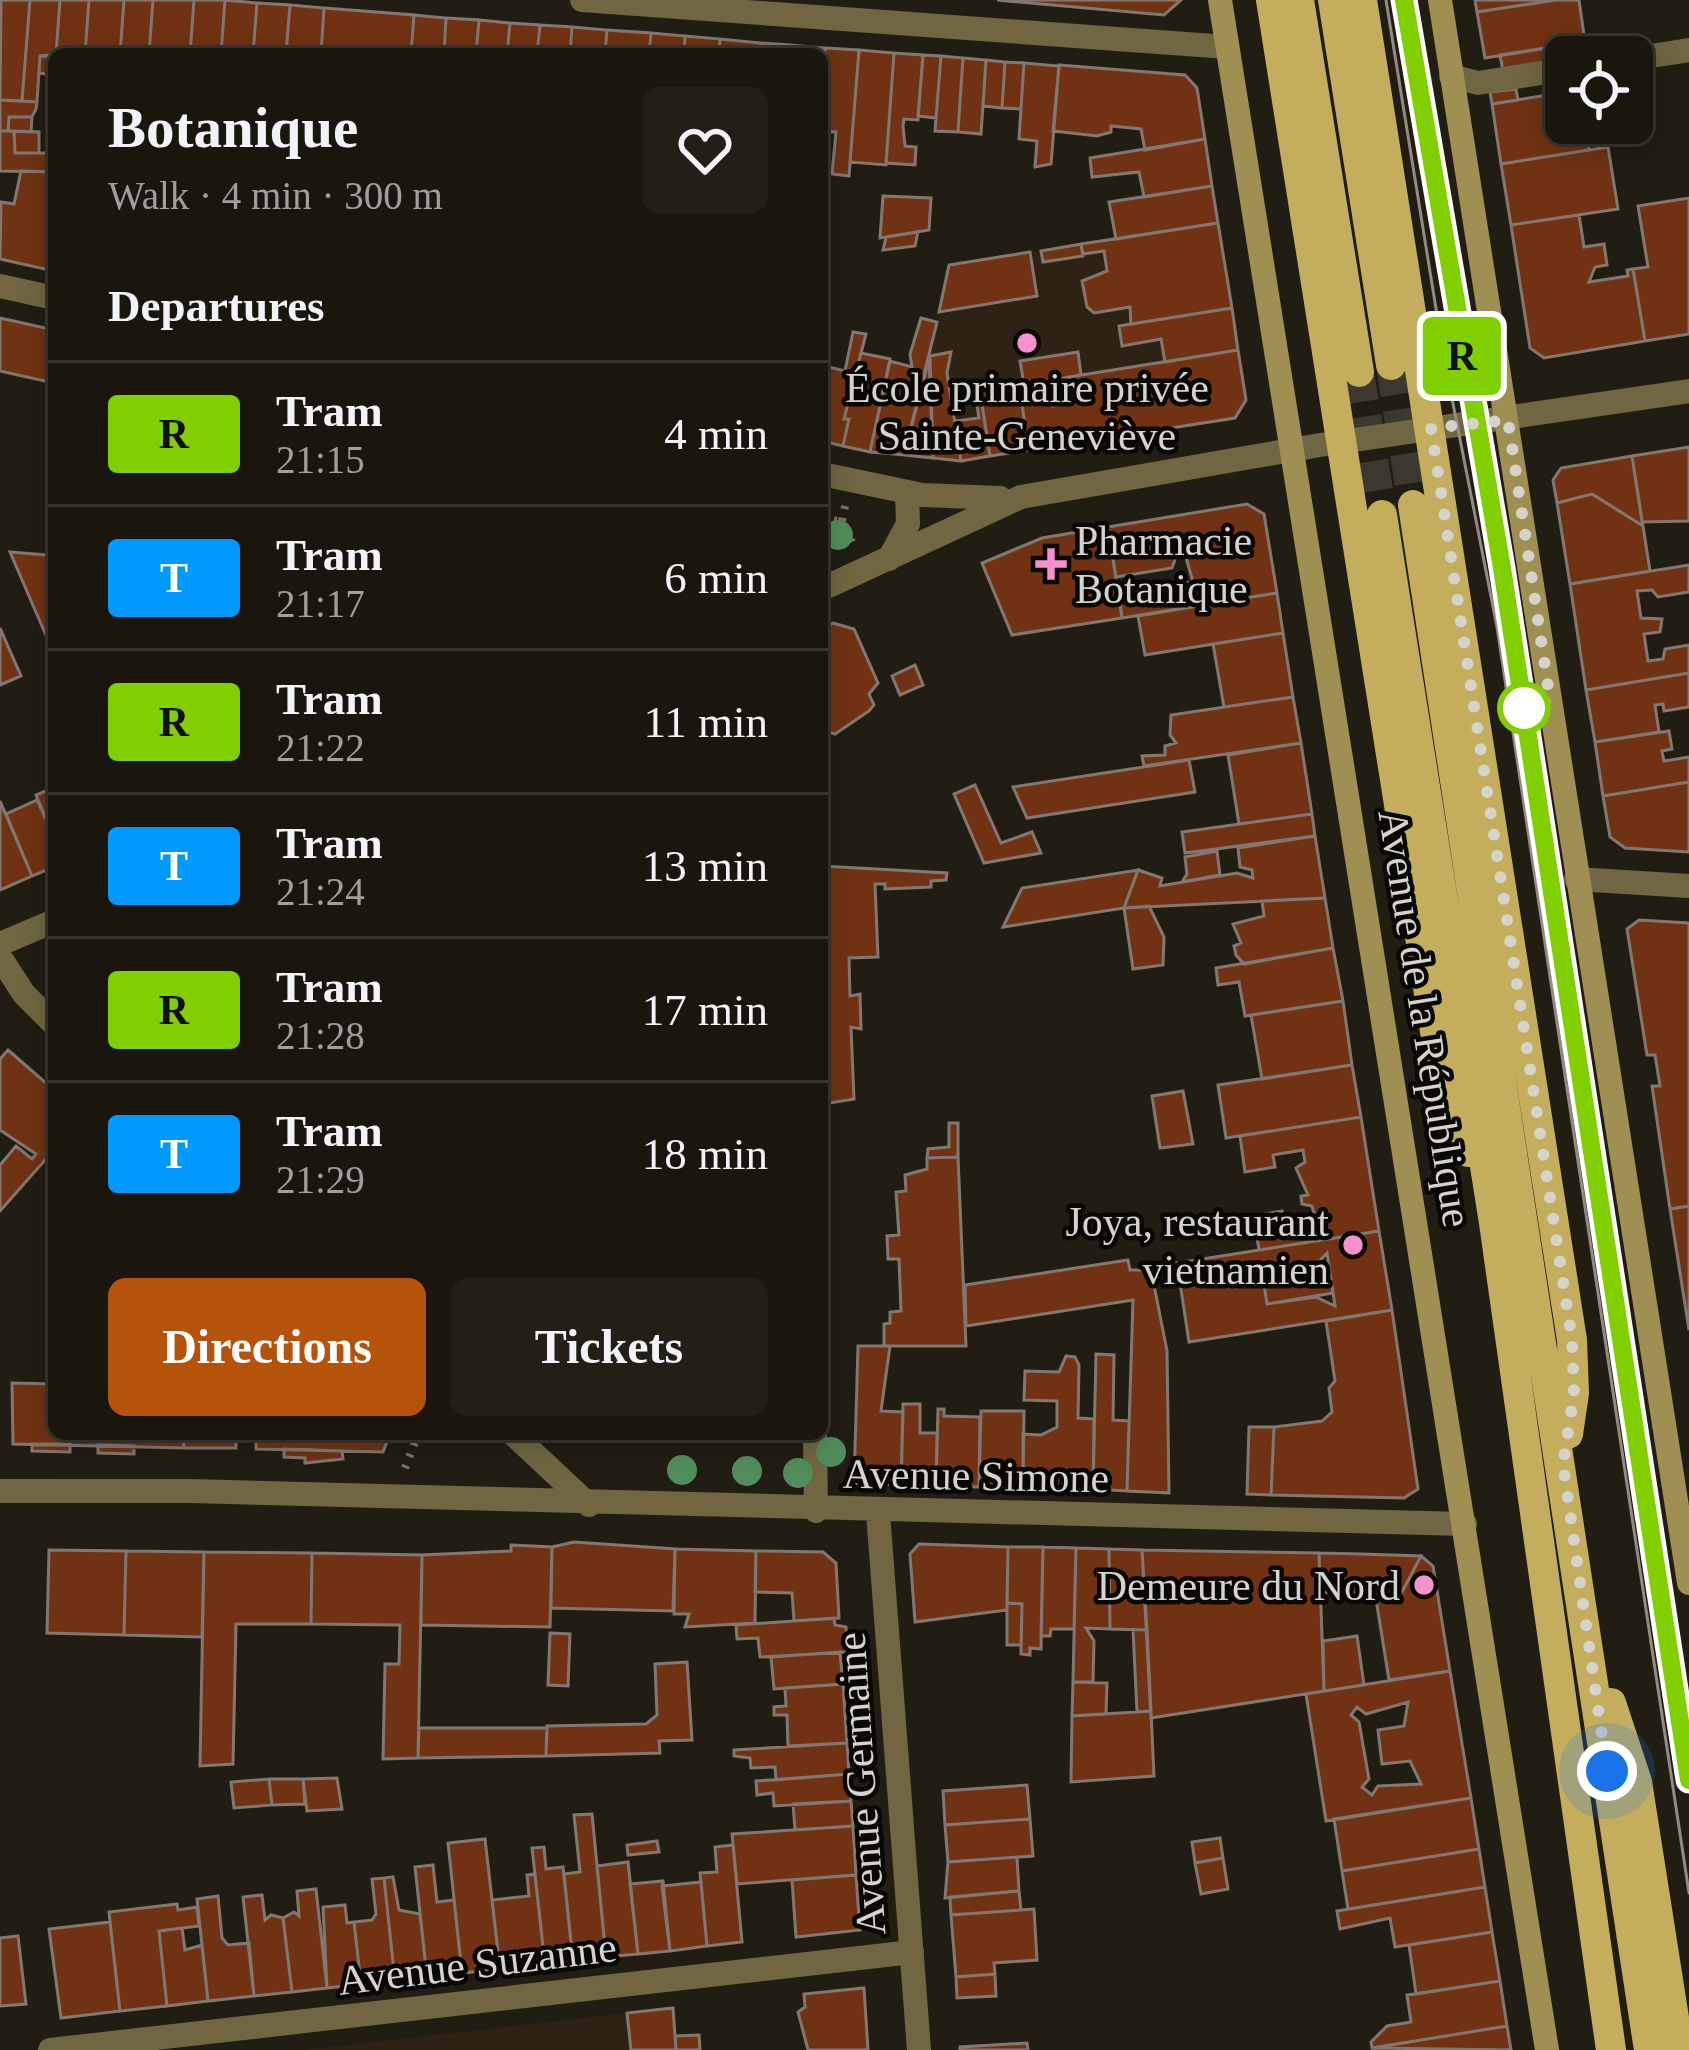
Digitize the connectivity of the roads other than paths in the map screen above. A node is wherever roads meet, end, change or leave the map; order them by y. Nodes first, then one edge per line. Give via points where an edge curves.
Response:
1 (582, 0) edge
2 (1220, 0) edge
3 (1271, 0) edge
4 (1299, 0) edge
5 (1333, 0) edge
6 (1362, 0) edge
7 (1440, 0) edge
8 (1227, 47) junction
9 (1689, 50) edge
10 (1653, 55) edge
11 (1545, 72) edge
12 (1451, 76) junction
13 (0, 286) edge
14 (48, 297) edge
15 (1391, 365) tunnel mouth
16 (1359, 372) tunnel mouth
17 (1689, 392) edge
18 (1508, 420) junction
19 (1431, 428) junction
20 (1340, 442) junction
21 (1289, 450) junction
22 (828, 474) edge
23 (895, 491) junction
24 (1021, 497) junction
25 (1413, 506) tunnel mouth
26 (1382, 515) tunnel mouth
27 (883, 562) junction
28 (828, 586) edge
29 (1576, 879) junction
30 (1689, 886) edge
31 (48, 923) edge
32 (0, 944) edge
33 (0, 957) edge
34 (48, 1018) edge
35 (1494, 1223) junction
36 (519, 1440) edge
37 (815, 1440) edge
38 (1563, 1464) junction
39 (0, 1491) edge
40 (1682, 1500) edge
41 (589, 1505) junction
42 (816, 1511) junction
43 (878, 1513) junction
44 (1465, 1524) junction
45 (1689, 1583) edge
46 (1590, 1646) junction
47 (912, 1952) junction
48 (50, 2050) edge
49 (919, 2050) edge
50 (1547, 2050) edge
51 (1611, 2050) edge
52 (1648, 2050) edge
53 (1679, 2050) edge

1 - 8 street
2 - 8 street, Avenue de la République
3 - 20 main road
4 - 16 main road
5 - 15 main road
6 - 19 main road
7 - 12 street
8 - 21 street, Avenue de la République
9 - 10 street
11 - 12 street via 1478,83
12 - 18 street
13 - 14 street
17 - 18 street
18 - 19 street
18 - 29 street
19 - 20 street
19 - 38 main road via 1572,1340
20 - 21 street
20 - 35 main road via 1439,1056
21 - 24 street
21 - 44 street, Avenue de la République
22 - 23 street
23 - 24 street
23 - 27 street via 908,524
24 - 27 street
25 - 38 main road, Avenue de la République
26 - 35 main road, Avenue de la République
27 - 28 street
29 - 30 street
29 - 40 street
31 - 32 street
33 - 34 street
35 - 51 main road, Avenue de la République
36 - 41 street
37 - 42 street
38 - 46 main road, Avenue de la République
39 - 41 street, Avenue Simone
40 - 45 street
41 - 42 street, Avenue Simone
42 - 43 street, Avenue Simone
43 - 44 street, Avenue Simone
43 - 47 street, Avenue Germaine
44 - 50 street, Avenue de la République
46 - 52 main road, Avenue de la République
46 - 53 main road via 1636,1782
47 - 48 street, Avenue Suzanne
47 - 49 street, Avenue Germaine

